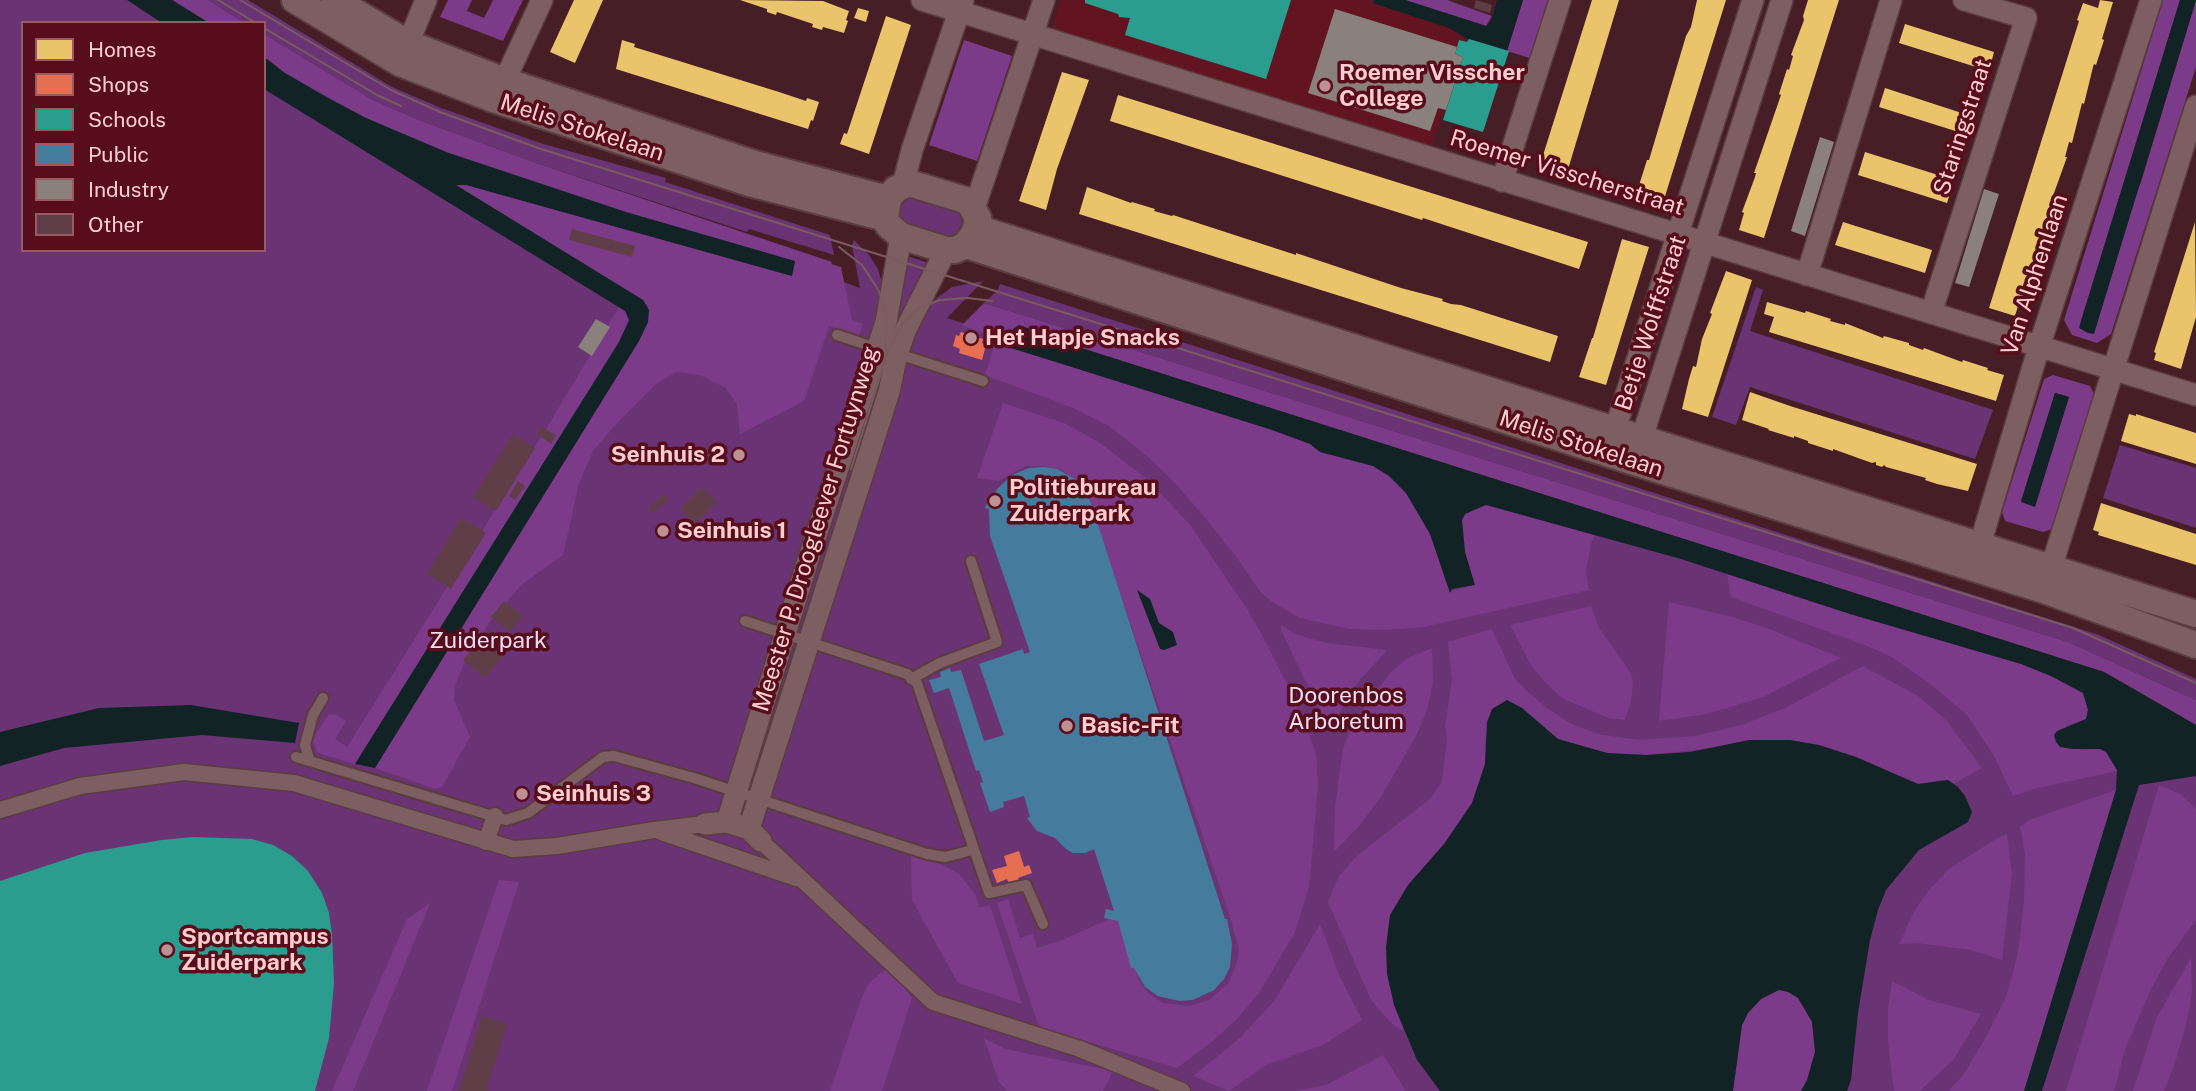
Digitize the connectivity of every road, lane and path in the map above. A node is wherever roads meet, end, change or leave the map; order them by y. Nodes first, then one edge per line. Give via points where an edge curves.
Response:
1 (295, 0) edge
2 (335, 0) edge
3 (426, 0) edge
4 (542, 0) edge
5 (922, 0) edge
6 (1044, 0) edge
7 (1560, 0) edge
8 (1753, 0) edge
9 (1782, 0) edge
10 (1891, 0) edge
11 (1964, 0) edge
12 (2151, 0) edge
13 (961, 6) edge
14 (1032, 35) junction
15 (404, 53) junction
16 (500, 91) junction
17 (2196, 106) edge
18 (1503, 181) junction
19 (894, 209) junction
20 (965, 233) junction
21 (1677, 234) junction
22 (1704, 243) junction
23 (1807, 275) junction
24 (1931, 313) junction
25 (837, 335) dead end
26 (2039, 347) junction
27 (888, 351) junction
28 (2114, 370) junction
29 (983, 381) dead end
30 (2196, 395) edge
31 (1611, 442) junction
32 (1638, 451) junction
33 (1977, 556) junction
34 (971, 561) dead end
35 (2048, 579) junction
36 (2196, 614) edge
37 (745, 621) dead end
38 (786, 634) junction
39 (810, 642) junction
40 (2196, 645) edge
41 (911, 679) junction
42 (323, 698) dead end
43 (296, 757) dead end
44 (309, 759) junction
45 (736, 792) junction
46 (757, 799) junction
47 (0, 810) edge
48 (495, 816) junction
49 (727, 822) junction
50 (705, 824) joint
51 (654, 830) junction
52 (755, 835) junction
53 (486, 842) junction
54 (972, 850) junction
55 (802, 880) junction
56 (1043, 925) dead end
57 (1182, 1091) edge

1 - 15 street, Melis Stokelaan
2 - 15 street, Melis Stokelaan
3 - 15 street
4 - 16 street
5 - 13 street, Roemer Visscherstraat
6 - 14 street, Meester P. Droogleever Fortuynweg
7 - 18 street
8 - 21 street, Betje Wolffstraat
9 - 22 street, Betje Wolffstraat
10 - 23 street
11 - 24 street, Staringstraat via 2026,18
12 - 26 street, Van Alphenlaan
13 - 14 street, Roemer Visscherstraat
13 - 19 street, Meester P. Droogleever Fortuynweg
14 - 18 street, Roemer Visscherstraat
14 - 20 street, Meester P. Droogleever Fortuynweg
15 - 16 street, Melis Stokelaan
16 - 19 street, Melis Stokelaan
17 - 28 street
18 - 21 street, Roemer Visscherstraat
19 - 20 street
19 - 20 street via 915,183 939,191 965,200
19 - 27 street, Meester P. Droogleever Fortuynweg
20 - 27 street, Meester P. Droogleever Fortuynweg
20 - 31 street, Melis Stokelaan
21 - 22 street, Roemer Visscherstraat
21 - 31 street, Betje Wolffstraat
22 - 23 street, Roemer Visscherstraat
22 - 32 street, Betje Wolffstraat
23 - 24 street, Roemer Visscherstraat
24 - 26 street, Roemer Visscherstraat
25 - 27 lane
26 - 28 street, Roemer Visscherstraat
26 - 33 street, Van Alphenlaan
27 - 29 lane
27 - 38 street, Meester P. Droogleever Fortuynweg via 865,384
27 - 39 street, Meester P. Droogleever Fortuynweg via 889,392
28 - 30 street, Roemer Visscherstraat
28 - 35 street
31 - 32 street, Melis Stokelaan
32 - 33 street, Melis Stokelaan
33 - 35 street, Melis Stokelaan
34 - 41 lane via 997,642
35 - 36 street, Melis Stokelaan
35 - 40 street, Melis Stokelaan
37 - 38 lane
38 - 39 lane
38 - 45 street, Meester P. Droogleever Fortuynweg
39 - 41 lane
39 - 46 street, Meester P. Droogleever Fortuynweg
41 - 54 lane via 923,697
42 - 44 lane via 305,745
43 - 44 lane
44 - 48 lane
45 - 46 lane
45 - 48 lane via 614,756 603,757 528,813 506,820
45 - 49 street, Meester P. Droogleever Fortuynweg
46 - 52 street, Meester P. Droogleever Fortuynweg
46 - 54 lane via 927,854 944,857
47 - 53 street via 80,786 184,772 294,783
48 - 53 street
49 - 50 street
49 - 52 street
50 - 51 street
51 - 53 street via 557,846 513,849
51 - 55 street
52 - 55 street
54 - 56 lane via 989,893 1026,885
55 - 57 street via 933,1003 1080,1049

